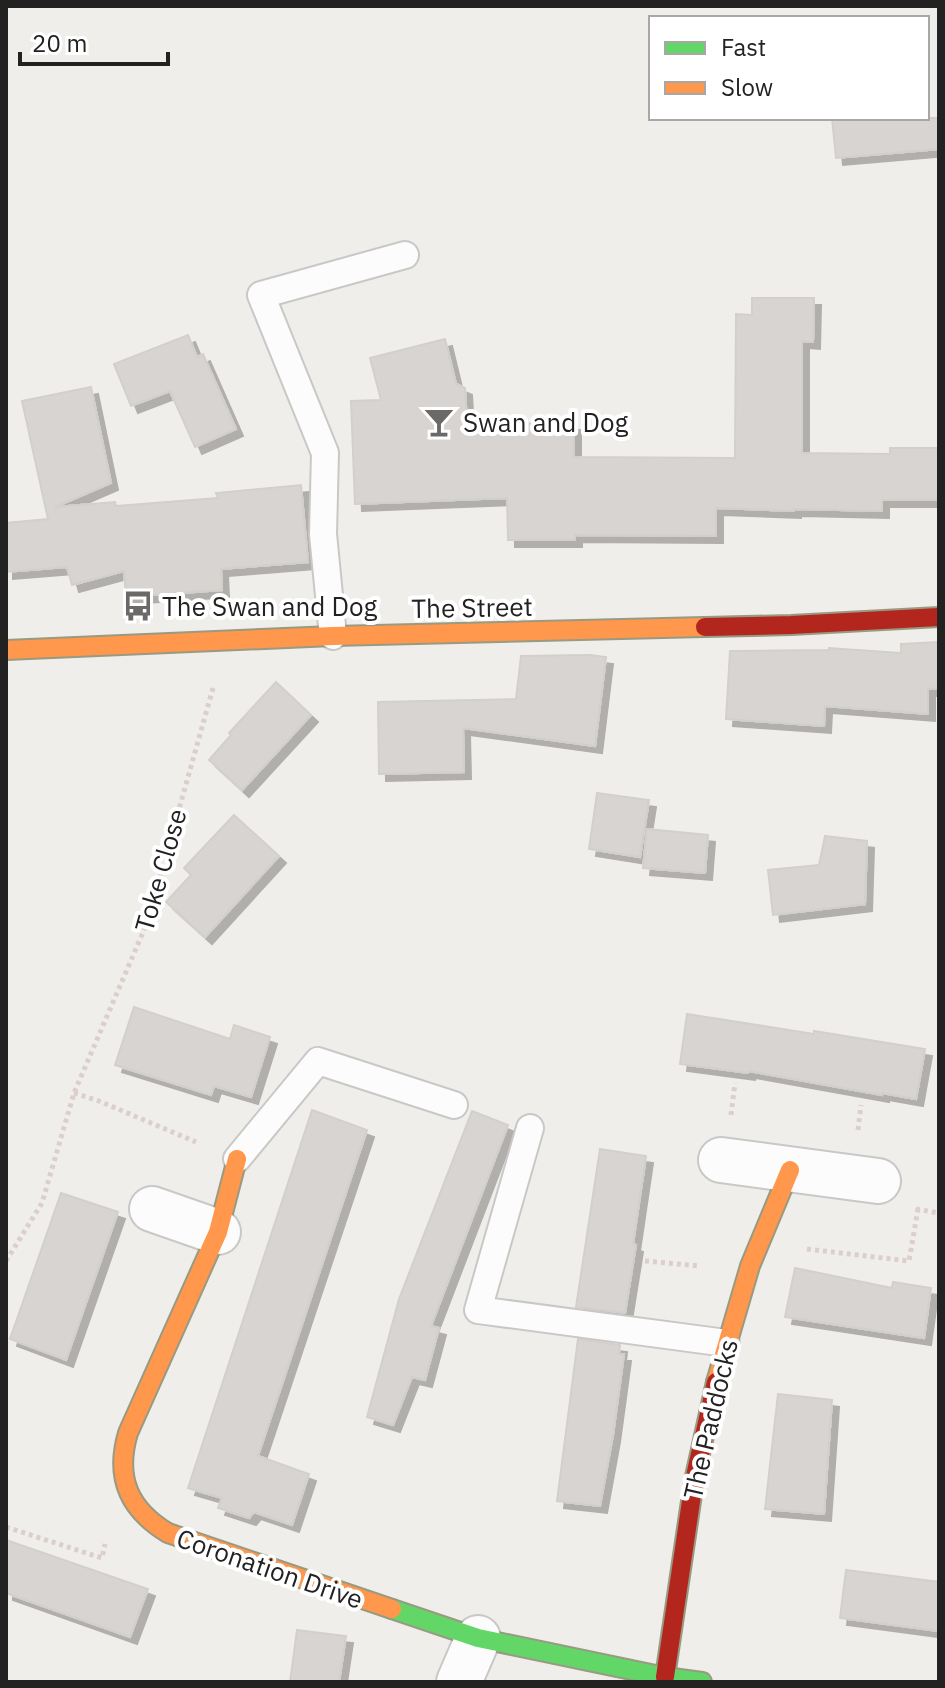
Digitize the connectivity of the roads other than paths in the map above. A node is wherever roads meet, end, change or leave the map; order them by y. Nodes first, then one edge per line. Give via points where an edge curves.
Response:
1 (405, 255) dead end
2 (939, 617) edge
3 (333, 636) junction
4 (6, 650) edge
5 (454, 1105) dead end
6 (530, 1128) dead end
7 (237, 1159) joint
8 (721, 1160) dead end
9 (790, 1170) junction
10 (878, 1181) dead end
11 (152, 1209) dead end
12 (218, 1232) junction
13 (726, 1343) junction
14 (478, 1638) junction
15 (665, 1677) junction
16 (459, 1682) edge
17 (702, 1682) edge

1 - 3 lane via 261,295 325,453 323,534
2 - 3 street, The Street
3 - 4 street, The Street
5 - 7 lane via 318,1061
6 - 13 lane via 478,1310
7 - 12 street
8 - 9 street
9 - 10 street
9 - 13 street, The Paddocks via 750,1266
11 - 12 street
12 - 14 street, Coronation Drive via 128,1433 121,1456 130,1498 164,1532
13 - 15 street, The Paddocks via 694,1481
14 - 15 street, Coronation Drive
14 - 16 street
15 - 17 street, Coronation Drive

